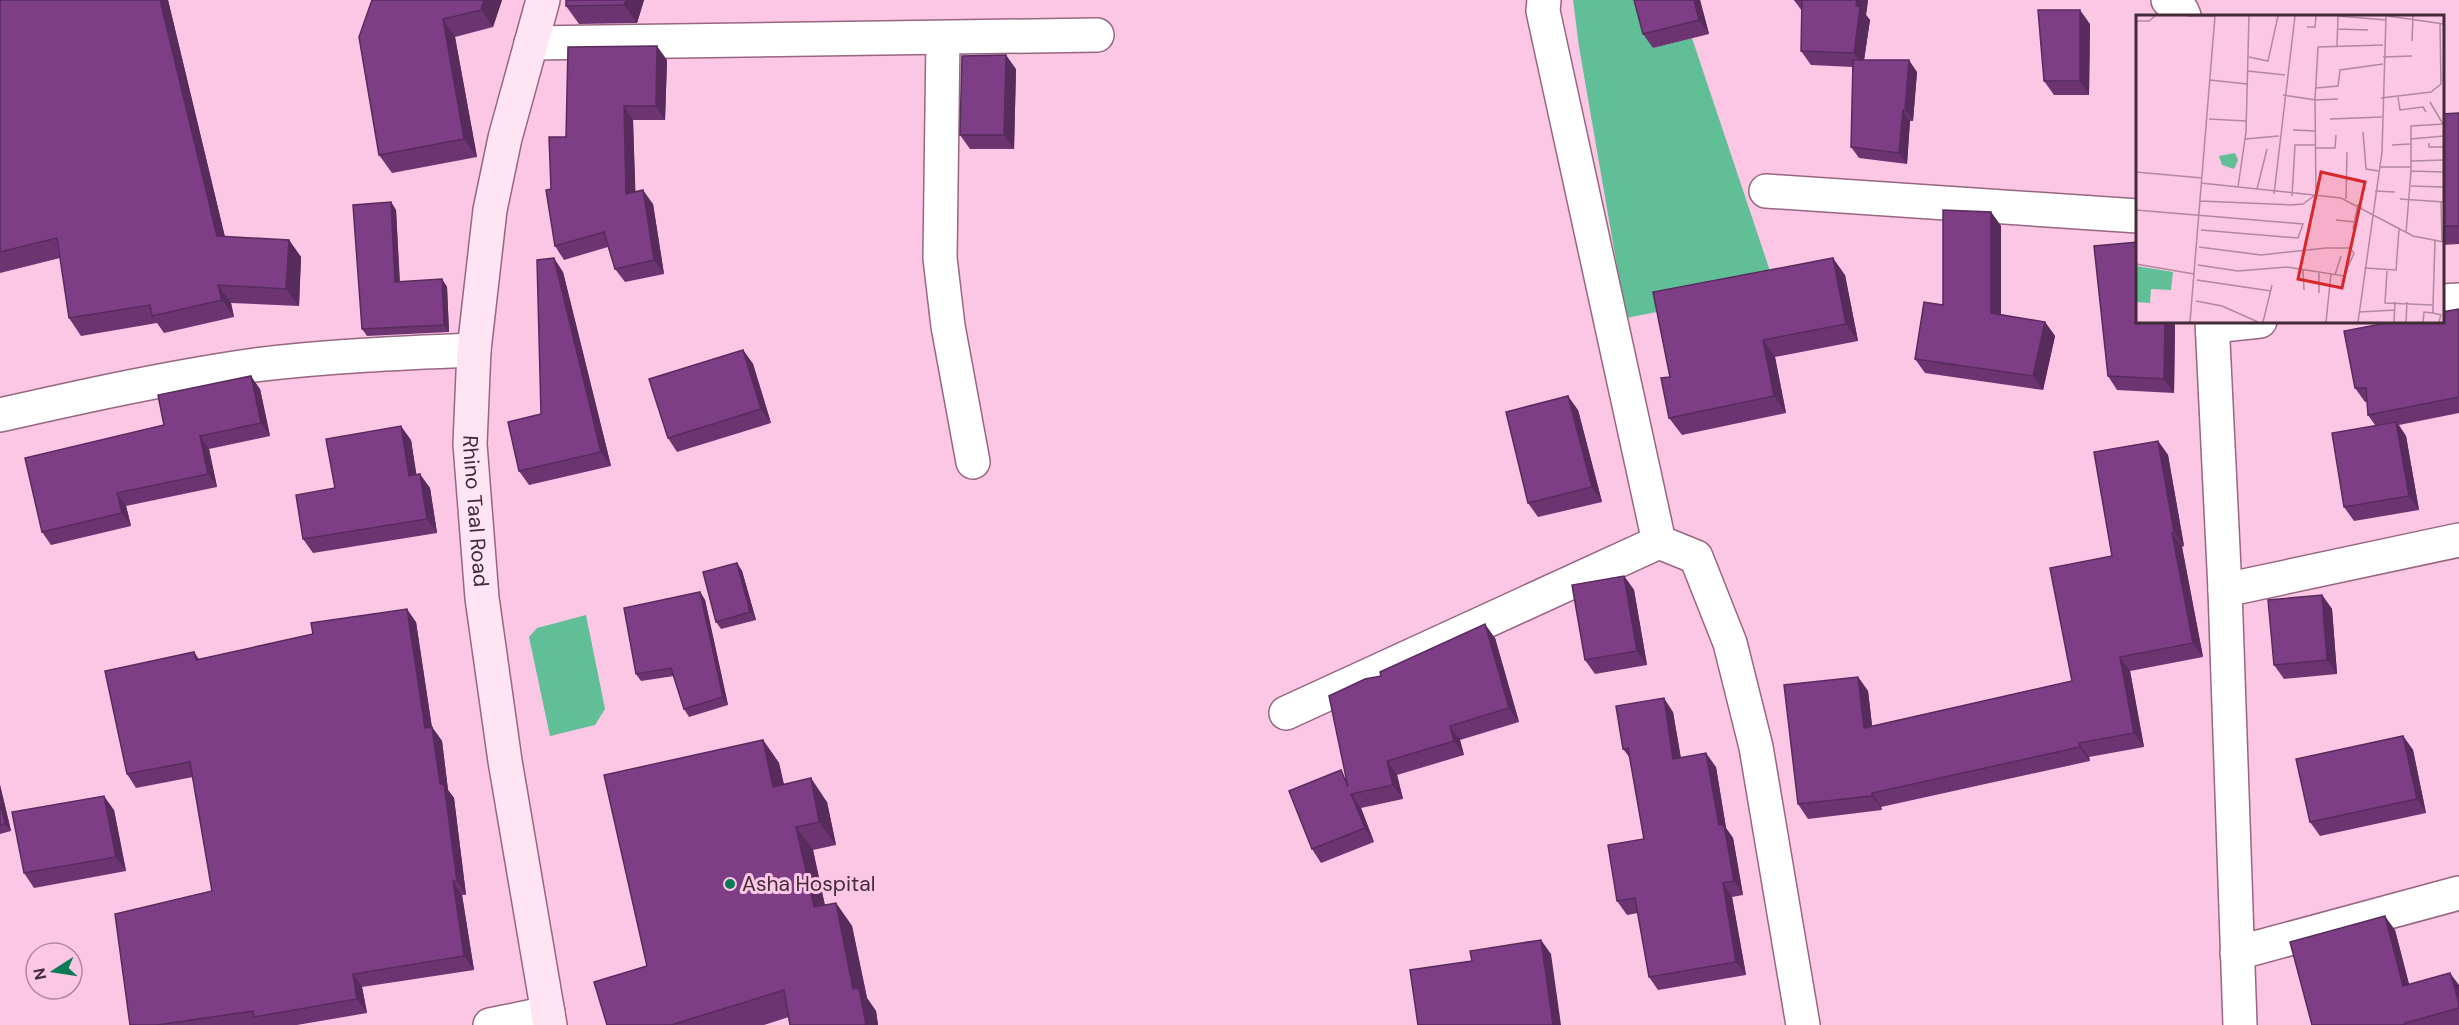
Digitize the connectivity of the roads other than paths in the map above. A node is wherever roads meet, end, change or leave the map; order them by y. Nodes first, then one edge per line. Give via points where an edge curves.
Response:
1 (543, 0) edge
2 (1544, 0) edge
3 (2168, 0) edge
4 (2184, 15) edge
5 (1097, 35) dead end
6 (943, 38) junction
7 (531, 43) junction
8 (1766, 191) dead end
9 (2136, 216) edge
10 (2459, 300) edge
11 (2444, 302) edge
12 (2244, 322) edge
13 (2212, 324) edge
14 (474, 350) junction
15 (0, 415) edge
16 (973, 462) dead end
17 (2459, 540) edge
18 (1659, 542) junction
19 (2225, 590) junction
20 (1286, 713) dead end
21 (2459, 893) edge
22 (2237, 953) junction
23 (549, 1019) edge
24 (490, 1025) edge
25 (1803, 1025) edge
26 (2240, 1025) edge

1 - 7 street, Rhino Taal Road
2 - 18 street via 1548,35
3 - 4 street
5 - 6 street
6 - 7 street
6 - 16 street via 940,258
7 - 14 street, Rhino Taal Road via 490,210
8 - 9 street
10 - 11 street
12 - 13 street
13 - 19 street
14 - 15 street via 360,354 254,366
14 - 23 street, Rhino Taal Road via 470,444 482,598
17 - 19 street
18 - 20 street
18 - 25 street via 1696,557 1730,643 1756,747
19 - 22 street
21 - 22 street
22 - 26 street
23 - 24 street

